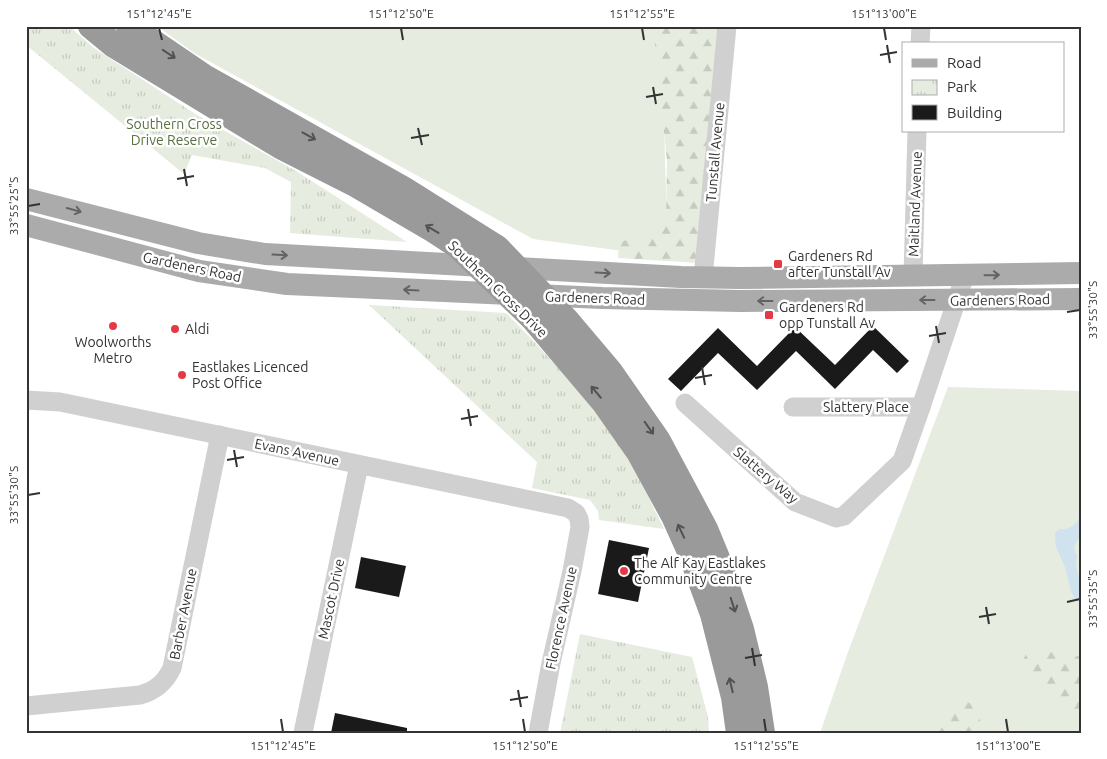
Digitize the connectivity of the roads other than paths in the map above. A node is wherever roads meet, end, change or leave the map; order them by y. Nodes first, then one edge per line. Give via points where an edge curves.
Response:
1 (91, 26) edge
2 (129, 26) edge
3 (727, 26) edge
4 (921, 26) edge
5 (920, 42) edge
6 (917, 132) edge
7 (26, 199) edge
8 (26, 225) edge
9 (1081, 273) edge
10 (965, 275) junction
11 (912, 276) junction
12 (703, 278) junction
13 (1081, 299) edge
14 (958, 300) junction
15 (26, 400) edge
16 (685, 403) dead end
17 (793, 407) dead end
18 (921, 407) junction
19 (220, 435) junction
20 (359, 465) junction
21 (568, 508) joint
22 (26, 706) edge
23 (302, 733) edge
24 (538, 733) edge
25 (739, 733) edge
26 (762, 733) edge

25 -> 1 highway, Southern Cross Drive via 734,697 713,614 670,508 640,452 604,402 533,318 457,246 434,230 282,147 114,45
2 -> 26 highway, Southern Cross Drive via 204,77 402,189 497,248 566,320 610,372 658,441 690,497 719,563 741,628
3 - 12 street, Tunstall Avenue
4 - 5 street
6 - 11 street, Maitland Avenue
7 -> 12 main road, Gardeners Road via 156,233 265,254
14 -> 8 main road, Gardeners Road via 602,298 287,284 224,276 169,264
10 -> 9 main road, Gardeners Road
10 - 11 main road, Gardeners Road
10 - 14 street, Slattery Place
11 - 12 main road, Gardeners Road
13 - 14 main road, Gardeners Road
14 - 18 street, Slattery Place
15 - 19 street, Evans Avenue via 60,402
16 - 18 street, Slattery Way via 795,502 836,518 844,516 902,461
17 - 18 street, Slattery Place
19 - 20 street, Evans Avenue
19 - 22 street, Barber Avenue via 168,678 140,695
20 - 21 street, Evans Avenue
20 - 23 street, Mascot Drive
21 - 24 street, Florence Avenue via 576,513 580,527

